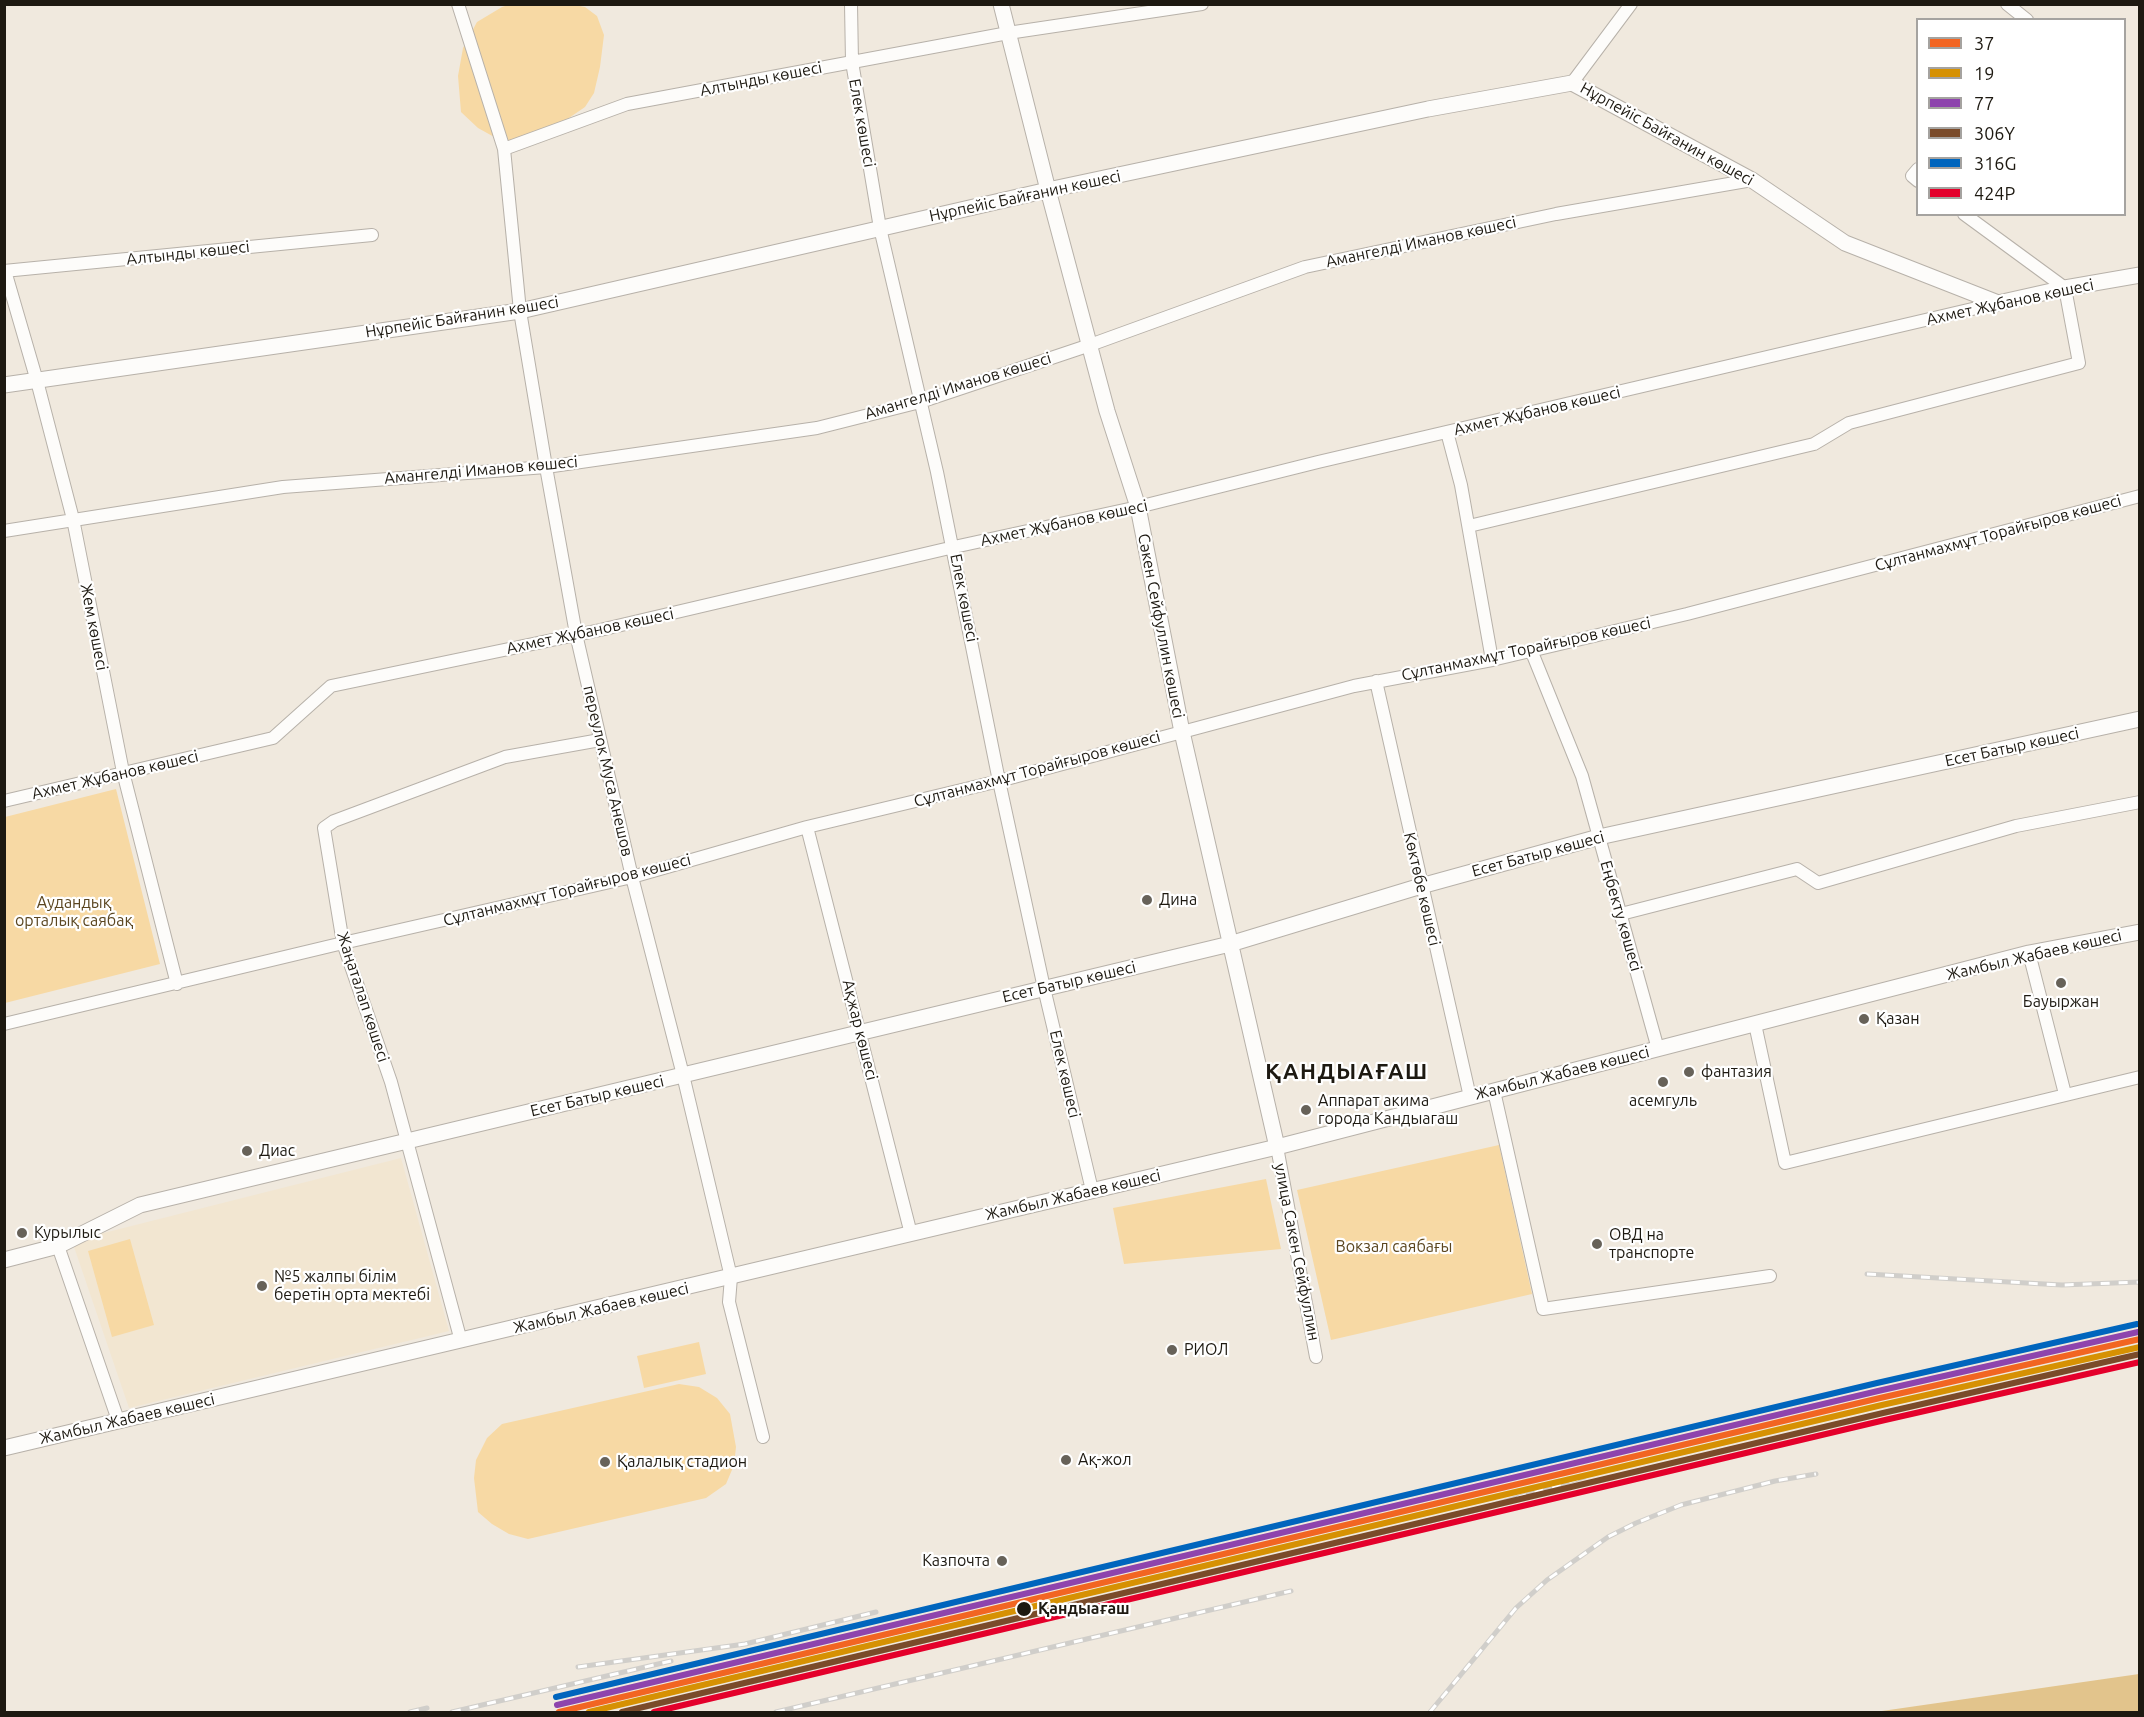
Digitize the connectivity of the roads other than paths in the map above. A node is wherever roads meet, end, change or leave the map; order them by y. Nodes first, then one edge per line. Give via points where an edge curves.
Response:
1 (458, 4) edge
2 (851, 4) edge
3 (1001, 4) edge
4 (1202, 4) edge
5 (1631, 4) edge
6 (2007, 4) edge
7 (2024, 18) edge
8 (1008, 33) junction
9 (852, 62) junction
10 (1572, 83) junction
11 (504, 149) junction
12 (1752, 180) junction
13 (1048, 190) junction
14 (1967, 216) edge
15 (880, 228) junction
16 (372, 235) dead end
17 (5, 271) edge
18 (2139, 275) edge
19 (2065, 288) junction
20 (1998, 303) junction
21 (520, 311) junction
22 (1090, 345) junction
23 (37, 381) junction
24 (4, 386) edge
25 (920, 402) junction
26 (1447, 432) junction
27 (546, 466) junction
28 (2139, 496) edge
29 (1138, 507) junction
30 (73, 519) junction
31 (1469, 526) junction
32 (4, 531) edge
33 (954, 547) junction
34 (576, 634) junction
35 (1531, 650) junction
36 (1492, 660) junction
37 (1376, 681) junction
38 (2139, 719) edge
39 (1182, 732) junction
40 (600, 740) junction
41 (123, 772) junction
42 (999, 781) junction
43 (4, 801) edge
44 (2139, 802) edge
45 (807, 827) junction
46 (1599, 837) junction
47 (632, 877) junction
48 (1421, 886) junction
49 (1621, 914) junction
50 (2139, 932) edge
51 (343, 943) junction
52 (1230, 944) junction
53 (2029, 953) junction
54 (177, 984) junction
55 (1044, 988) junction
56 (4, 1024) edge
57 (1755, 1024) junction
58 (860, 1032) junction
59 (1658, 1049) junction
60 (683, 1075) junction
61 (2139, 1077) edge
62 (1494, 1091) junction
63 (2065, 1094) junction
64 (1470, 1097) junction
65 (406, 1141) junction
66 (1277, 1147) junction
67 (1092, 1190) junction
68 (911, 1234) junction
69 (58, 1246) junction
70 (4, 1260) edge
71 (1770, 1276) dead end
72 (731, 1277) junction
73 (461, 1341) junction
74 (1316, 1357) dead end
75 (118, 1420) junction
76 (763, 1437) dead end
77 (4, 1448) edge

1 - 11 street, переулок Муса Анешов
2 - 9 street, Елек көшесі
3 - 8 street, Сәкен Сейфуллин көшесі
4 - 8 street, Алтынды көшесі
5 - 10 street
6 - 7 street
8 - 9 street, Алтынды көшесі
8 - 13 street, Сәкен Сейфуллин көшесі
9 - 11 street, Алтынды көшесі via 627,104
9 - 15 street, Елек көшесі
10 - 12 street, Нұрпейіс Байғанин көшесі
10 - 13 street, Нұрпейіс Байғанин көшесі via 1428,109
11 - 21 street, переулок Муса Анешов
12 - 20 street, Нұрпейіс Байғанин көшесі via 1845,243
12 - 22 street, Амангелді Иманов көшесі via 1556,214 1305,267
13 - 15 street, Нұрпейіс Байғанин көшесі
13 - 22 street, Сәкен Сейфуллин көшесі
14 - 19 street
15 - 21 street, Нұрпейіс Байғанин көшесі
15 - 25 street, Елек көшесі
16 - 17 street, Алтынды көшесі
17 - 23 street, Жем көшесі
18 - 19 street, Ахмет Жұбанов көшесі
19 - 20 street, Ахмет Жұбанов көшесі
19 - 31 street via 2079,363 1849,423 1815,444
20 - 26 street, Ахмет Жұбанов көшесі
21 - 23 street, Нұрпейіс Байғанин көшесі
21 - 27 street, переулок Муса Анешов
22 - 25 street, Амангелді Иманов көшесі
22 - 29 street, Сәкен Сейфуллин көшесі
23 - 24 street, Нұрпейіс Байғанин көшесі
23 - 30 street, Жем көшесі
25 - 27 street, Амангелді Иманов көшесі via 817,428
25 - 33 street, Елек көшесі
26 - 29 street, Ахмет Жұбанов көшесі
26 - 31 street
27 - 30 street, Амангелді Иманов көшесі via 283,487
27 - 34 street, переулок Муса Анешов
28 - 35 street, Сұлтанмахмұт Торайғыров көшесі via 1687,614
29 - 33 street, Ахмет Жұбанов көшесі
29 - 39 street, Сәкен Сейфуллин көшесі
30 - 32 street, Амангелді Иманов көшесі
30 - 41 street, Жем көшесі
31 - 36 street
33 - 34 street, Ахмет Жұбанов көшесі
33 - 42 street, Елек көшесі
34 - 40 street, переулок Муса Анешов
34 - 41 street, Ахмет Жұбанов көшесі via 331,686 273,738
35 - 36 street, Сұлтанмахмұт Торайғыров көшесі
35 - 46 street, Еңбекту көшесі via 1582,776
36 - 37 street, Сұлтанмахмұт Торайғыров көшесі
37 - 39 street, Сұлтанмахмұт Торайғыров көшесі
37 - 48 street, Көктөбе көшесі
38 - 46 street, Есет Батыр көшесі
39 - 42 street, Сұлтанмахмұт Торайғыров көшесі
39 - 52 street, Сәкен Сейфуллин көшесі
40 - 47 street, переулок Муса Анешов
40 - 51 street, Жаңаталап көшесі via 505,757 324,828
41 - 43 street, Ахмет Жұбанов көшесі
41 - 54 street, Жем көшесі
42 - 45 street, Сұлтанмахмұт Торайғыров көшесі
42 - 55 street, Елек көшесі
44 - 49 street via 2016,826 1818,883 1797,869
45 - 47 street, Сұлтанмахмұт Торайғыров көшесі
45 - 58 street, Ақжар көшесі
46 - 48 street, Есет Батыр көшесі
46 - 49 street, Еңбекту көшесі
47 - 51 street, Сұлтанмахмұт Торайғыров көшесі
47 - 60 street, переулок Муса Анешов
48 - 52 street, Есет Батыр көшесі
48 - 64 street, Көктөбе көшесі
49 - 59 street, Еңбекту көшесі
50 - 53 street, Жамбыл Жабаев көшесі
51 - 54 street, Сұлтанмахмұт Торайғыров көшесі
51 - 65 street, Жаңаталап көшесі via 391,1082
52 - 55 street, Есет Батыр көшесі
52 - 66 street, Сәкен Сейфуллин көшесі
53 - 57 street, Жамбыл Жабаев көшесі
53 - 63 street
54 - 56 street, Сұлтанмахмұт Торайғыров көшесі
55 - 58 street, Есет Батыр көшесі
55 - 67 street, Елек көшесі
57 - 59 street, Жамбыл Жабаев көшесі
57 - 63 street via 1785,1163
58 - 60 street, Есет Батыр көшесі
58 - 68 street, Ақжар көшесі
59 - 62 street, Жамбыл Жабаев көшесі
60 - 65 street, Есет Батыр көшесі
60 - 72 street, переулок Муса Анешов
61 - 63 street
62 - 64 street, Жамбыл Жабаев көшесі
62 - 71 street via 1544,1309
64 - 66 street, Жамбыл Жабаев көшесі
65 - 69 street, Есет Батыр көшесі via 140,1205
65 - 73 street, Жаңаталап көшесі
66 - 67 street, Жамбыл Жабаев көшесі
66 - 74 street, улица Сакен Сейфуллин
67 - 68 street, Жамбыл Жабаев көшесі
68 - 72 street, Жамбыл Жабаев көшесі
69 - 70 street, Есет Батыр көшесі
69 - 75 street
72 - 73 street, Жамбыл Жабаев көшесі
72 - 76 street, переулок Муса Анешов via 729,1302
73 - 75 street, Жамбыл Жабаев көшесі
75 - 77 street, Жамбыл Жабаев көшесі

